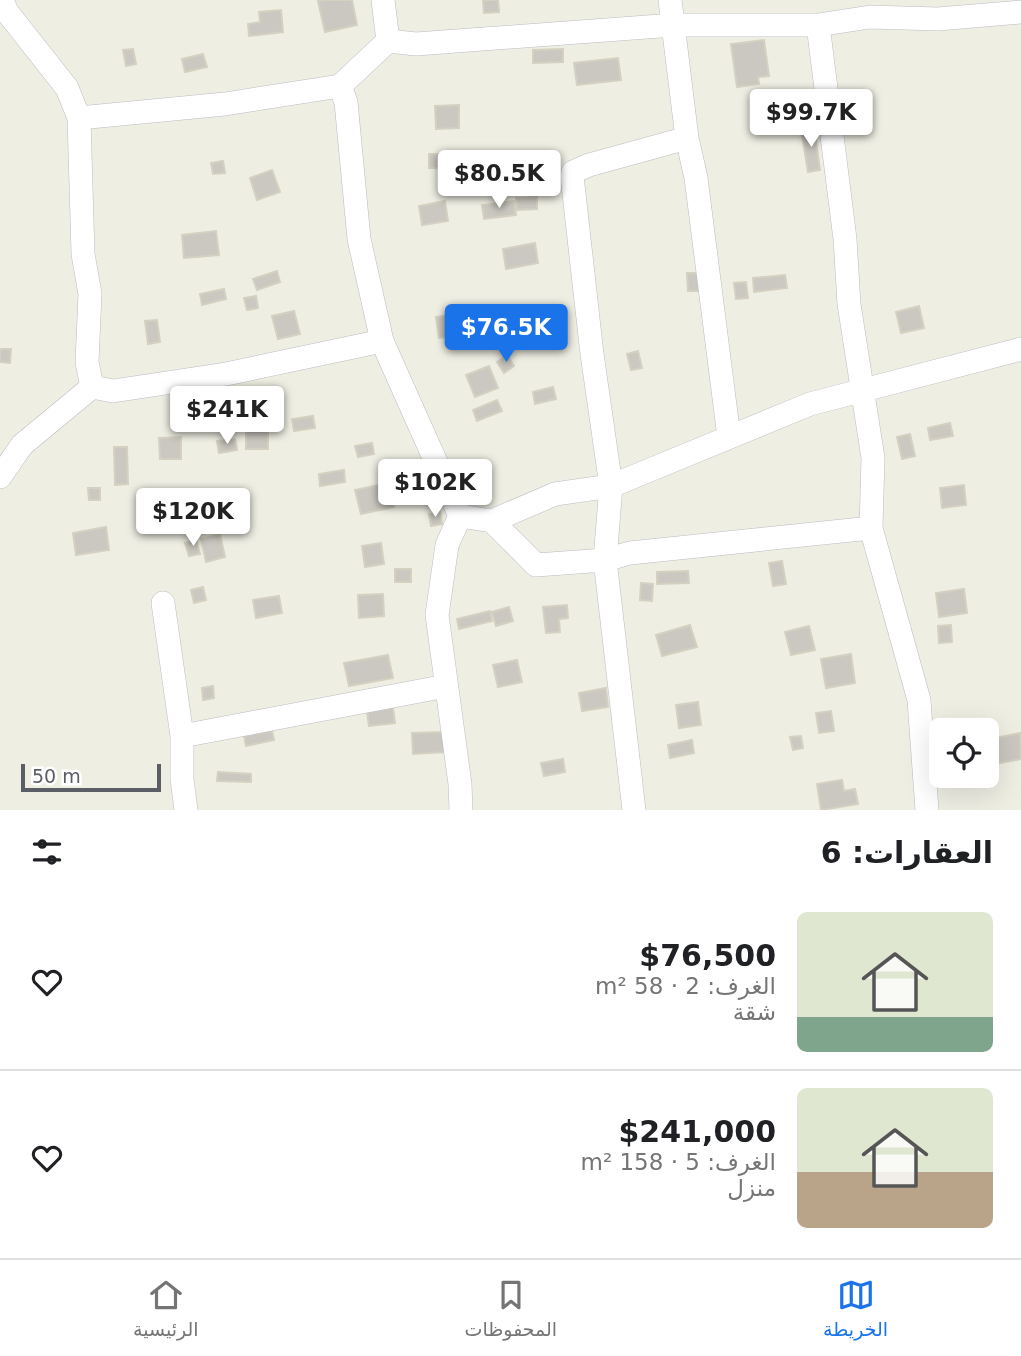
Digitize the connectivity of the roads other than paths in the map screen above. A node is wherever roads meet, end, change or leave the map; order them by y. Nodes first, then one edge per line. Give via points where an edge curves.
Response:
1 (2, 0) edge
2 (383, 0) edge
3 (670, 0) edge
4 (1021, 12) edge
5 (674, 25) junction
6 (818, 25) junction
7 (388, 41) junction
8 (340, 86) junction
9 (79, 118) junction
10 (687, 138) junction
11 (382, 341) junction
12 (1021, 349) edge
13 (92, 387) junction
14 (863, 391) junction
15 (729, 437) junction
16 (0, 477) edge
17 (611, 486) junction
18 (460, 516) junction
19 (492, 521) junction
20 (871, 528) junction
21 (606, 560) junction
22 (163, 603) dead end
23 (446, 686) junction
24 (182, 736) junction
25 (186, 810) edge
26 (461, 810) edge
27 (634, 810) edge
28 (927, 810) edge

1 - 9 street via 67,88
2 - 7 street
3 - 5 street
4 - 6 street via 938,19 870,17
5 - 6 street
5 - 7 street via 416,44
5 - 10 street
6 - 14 street
7 - 8 street
8 - 9 street via 225,104
8 - 11 street via 346,102 359,239
9 - 13 street via 83,254 90,294 87,362
10 - 15 street
10 - 17 street via 589,165 572,176
11 - 13 street via 226,374 113,391
11 - 18 street
12 - 14 street
13 - 16 street via 22,445
14 - 15 street via 810,404
14 - 20 street via 873,458
15 - 17 street
17 - 19 street via 555,494
17 - 21 street
18 - 19 street
18 - 23 street via 447,545 437,615
19 - 21 street via 536,565
20 - 21 street via 630,553
20 - 28 street via 919,700
21 - 27 street
22 - 24 street
23 - 24 street
23 - 26 street
24 - 25 street

